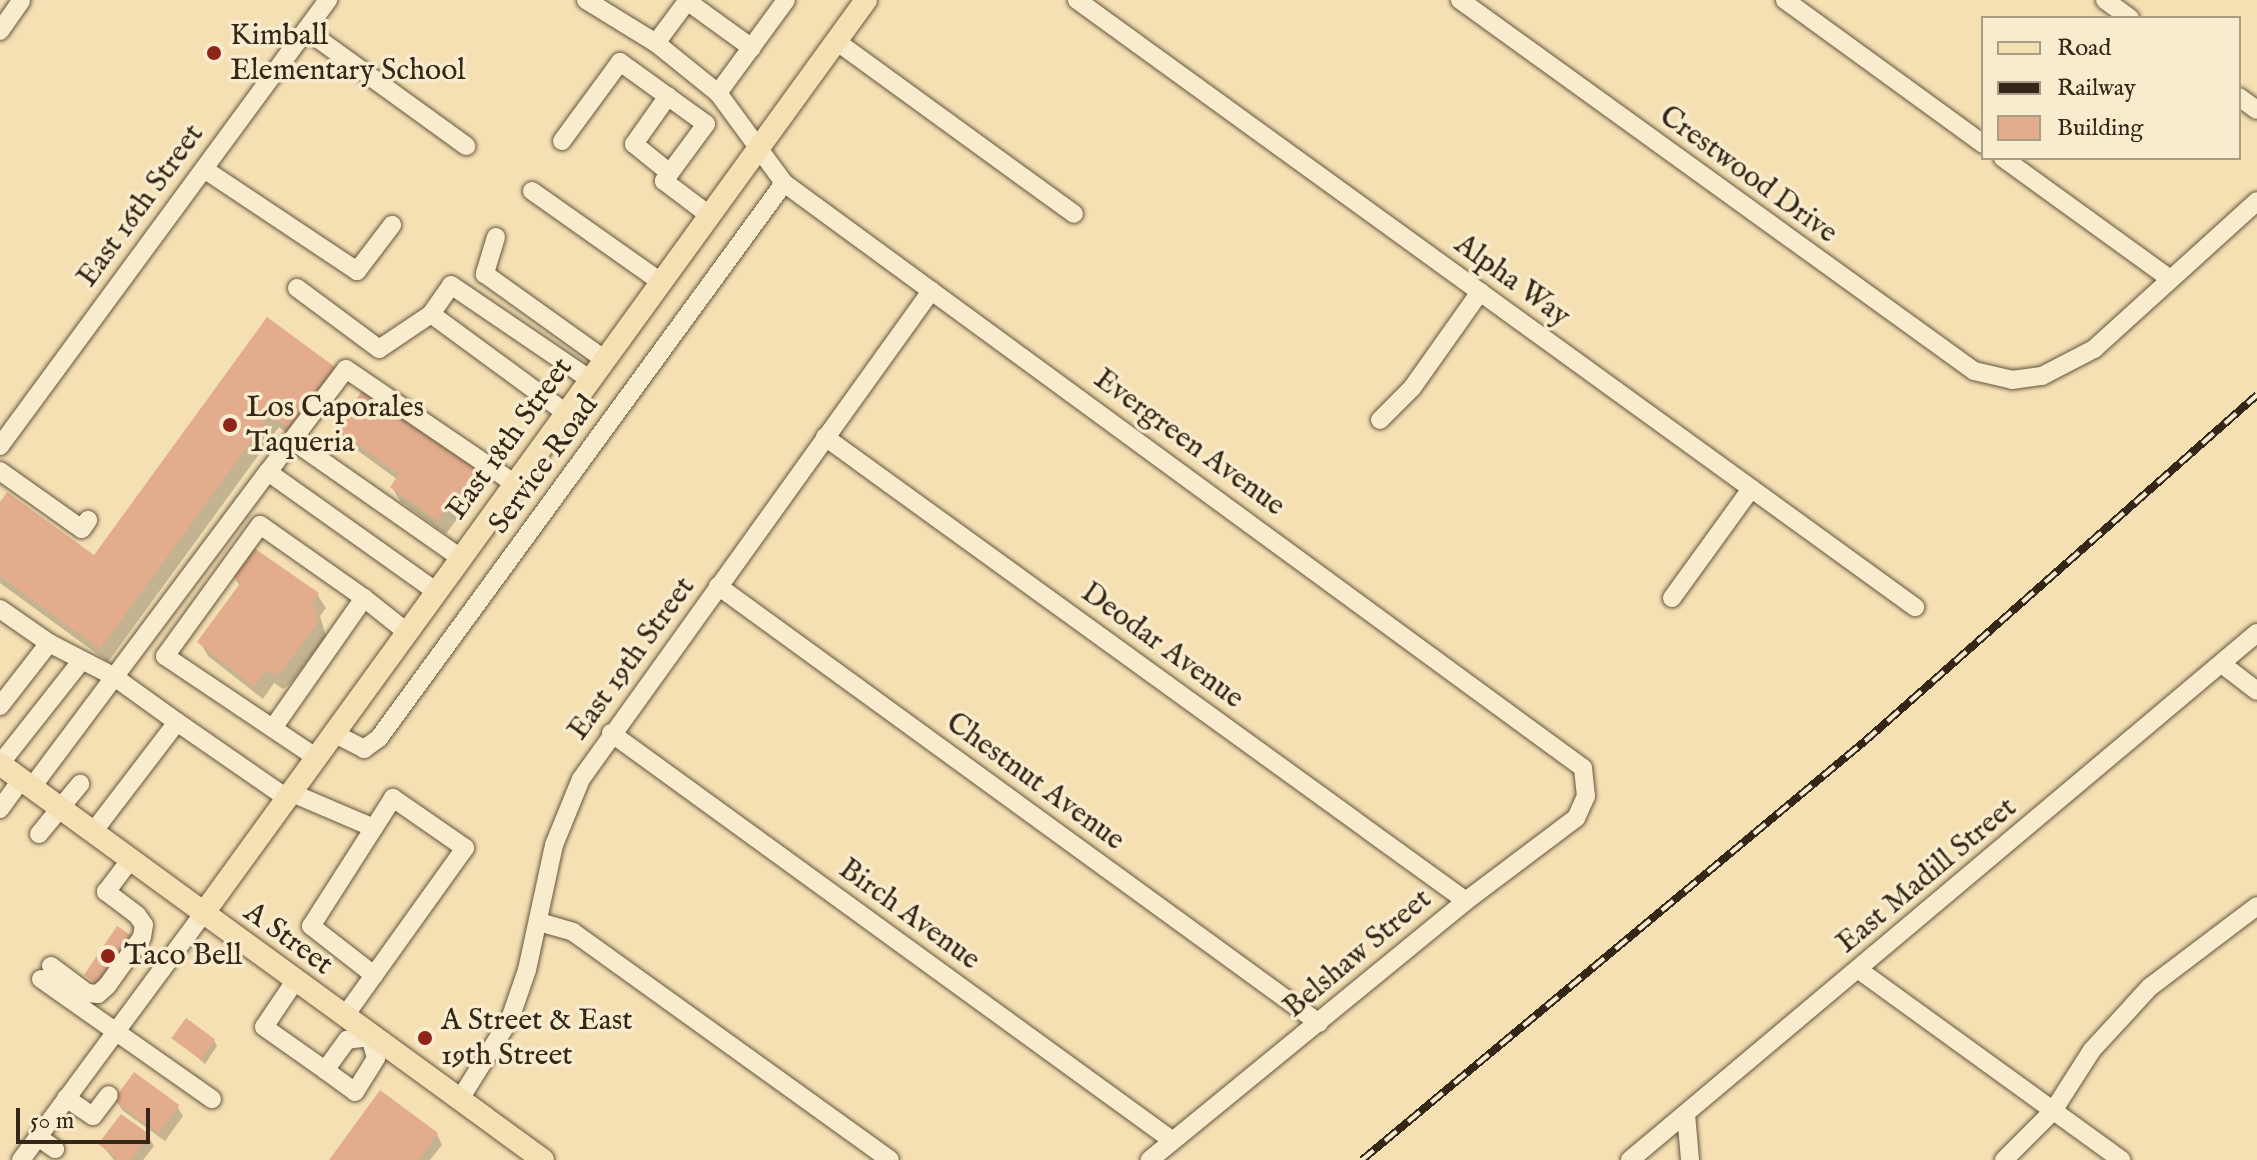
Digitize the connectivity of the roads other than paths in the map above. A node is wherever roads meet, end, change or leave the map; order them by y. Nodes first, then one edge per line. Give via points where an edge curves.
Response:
1 (328, 0) edge
2 (586, 0) edge
3 (866, 0) edge
4 (1077, 0) edge
5 (1460, 0) edge
6 (1785, 0) edge
7 (2105, 0) edge
8 (21, 1) edge
9 (687, 1) edge
10 (783, 1) edge
11 (2127, 16) edge
12 (306, 30) junction
13 (0, 31) edge
14 (836, 41) junction
15 (656, 43) junction
16 (752, 48) junction
17 (718, 93) junction
18 (668, 96) junction
19 (562, 141) dead end
20 (1981, 143) edge
21 (466, 146) dead end
22 (758, 148) junction
23 (2006, 160) edge
24 (204, 169) junction
25 (670, 173) junction
26 (784, 183) junction
27 (532, 191) dead end
28 (2257, 201) edge
29 (1074, 214) dead end
30 (709, 215) junction
31 (392, 225) dead end
32 (496, 237) dead end
33 (2170, 279) junction
34 (661, 282) junction
35 (297, 288) dead end
36 (931, 291) junction
37 (1480, 292) junction
38 (431, 314) junction
39 (605, 360) junction
40 (591, 380) junction
41 (566, 413) junction
42 (1380, 420) dead end
43 (825, 437) junction
44 (292, 440) junction
45 (0, 446) edge
46 (0, 471) edge
47 (268, 472) junction
48 (515, 484) junction
49 (1751, 489) junction
50 (88, 520) dead end
51 (462, 559) junction
52 (718, 586) junction
53 (437, 592) junction
54 (364, 598) junction
55 (1672, 598) dead end
56 (1915, 607) dead end
57 (0, 609) edge
58 (408, 633) junction
59 (2257, 633) edge
60 (49, 643) junction
61 (82, 660) junction
62 (2222, 664) junction
63 (113, 676) junction
64 (2257, 691) edge
65 (0, 706) edge
66 (177, 722) junction
67 (273, 728) junction
68 (611, 733) junction
69 (335, 734) junction
70 (317, 758) junction
71 (0, 764) edge
72 (1587, 782) joint
73 (27, 783) junction
74 (80, 784) dead end
75 (290, 796) junction
76 (0, 809) edge
77 (61, 809) junction
78 (374, 828) junction
79 (93, 832) junction
80 (39, 834) dead end
81 (130, 860) junction
82 (1466, 901) junction
83 (2257, 906) edge
84 (203, 914) junction
85 (539, 922) junction
86 (1859, 970) junction
87 (374, 975) junction
88 (295, 981) junction
89 (344, 1017) junction
90 (1319, 1023) junction
91 (116, 1030) junction
92 (370, 1037) junction
93 (325, 1070) junction
94 (109, 1095) dead end
95 (66, 1098) junction
96 (212, 1099) dead end
97 (460, 1099) junction
98 (2053, 1111) junction
99 (1686, 1114) junction
100 (38, 1137) junction
101 (1173, 1141) junction
102 (55, 1149) dead end
103 (21, 1160) edge
104 (543, 1160) edge
105 (890, 1160) edge
106 (1149, 1160) edge
107 (1630, 1160) edge
108 (1690, 1160) edge
109 (2004, 1160) edge
110 (2121, 1160) edge

1 - 12 street, East 16th Street
2 - 15 street, Evergreen Avenue
3 - 14 main road, East 18th Street
4 - 37 street, Alpha Way
5 - 33 street, Crestwood Drive via 1974,371 2012,380 2042,376 2094,349
6 - 20 street
7 - 11 street
8 - 13 street
9 - 15 street
9 - 16 street
10 - 16 street
12 - 21 street
12 - 24 street, East 16th Street
14 - 22 main road, East 18th Street
14 - 29 street
15 - 17 street, Evergreen Avenue
16 - 17 street
17 - 22 street, Evergreen Avenue
18 - 19 street via 620,62
18 - 25 street via 634,144
18 - 25 street via 706,124
22 - 26 street, Evergreen Avenue
22 - 30 main road, East 18th Street
23 - 33 street
24 - 31 street via 357,271
24 - 45 street, East 16th Street
25 - 30 street via 664,181
26 - 36 street, Evergreen Avenue
26 - 69 street, Service Road via 379,738 364,749
27 - 34 street
28 - 33 street
30 - 34 main road, East 18th Street
32 - 39 street via 485,274
34 - 39 main road, East 18th Street
35 - 38 street via 379,349
36 - 43 street, East 19th Street
36 - 72 street, Evergreen Avenue via 1569,754
37 - 42 street via 1412,388
37 - 49 street, Alpha Way
38 - 40 street via 451,285
38 - 41 street
39 - 40 main road, East 18th Street
40 - 41 main road, East 18th Street
41 - 48 main road, East 18th Street
43 - 52 street, East 19th Street
43 - 82 street, Deodar Avenue
44 - 47 street
44 - 48 street via 346,369
44 - 51 street
46 - 50 street via 82,529
47 - 53 street
47 - 63 street
48 - 51 main road, East 18th Street
49 - 55 street
49 - 56 street, Alpha Way
51 - 53 main road, East 18th Street
52 - 68 street, East 19th Street
52 - 90 street, Chestnut Avenue
53 - 58 main road, East 18th Street
54 - 58 street
54 - 67 street
54 - 67 street via 260,525 165,656
57 - 60 street
58 - 69 main road, East 18th Street
59 - 62 street, East Madill Street
60 - 61 street
60 - 65 street
61 - 63 street
61 - 71 street
62 - 64 street
62 - 86 street, East Madill Street
63 - 66 street
63 - 73 street
66 - 75 street
66 - 79 street
67 - 70 street
68 - 85 street, East 19th Street via 565,810
68 - 101 street, Birch Avenue
69 - 70 main road, East 18th Street
70 - 75 main road, East 18th Street
71 - 73 main road, A Street
72 - 82 street, Belshaw Street via 1576,818
73 - 76 street
73 - 77 main road, A Street
74 - 77 street
75 - 78 street
75 - 84 main road, East 18th Street
77 - 79 main road, A Street
77 - 80 street
78 - 87 street via 311,926
78 - 87 street via 393,798 465,848
79 - 81 main road, A Street
81 - 84 main road, A Street
81 - 91 street via 106,892 144,925 142,937 107,986 98,994 87,993 46,973
82 - 90 street, Belshaw Street
83 - 98 street via 2150,987 2092,1050
84 - 88 main road, A Street
84 - 91 street
85 - 97 street, East 19th Street via 510,1019
85 - 105 street via 573,932
86 - 98 street
86 - 99 street, East Madill Street
87 - 89 street
88 - 89 main road, A Street
88 - 93 street via 264,1027
89 - 92 main road, A Street
90 - 101 street, Belshaw Street
91 - 95 street
91 - 96 street
92 - 93 street via 347,1040
92 - 93 street via 376,1058 355,1092
92 - 97 main road, A Street
94 - 95 street via 93,1116
95 - 100 street
97 - 104 main road, A Street
98 - 109 street
98 - 110 street
99 - 107 street, East Madill Street
99 - 108 street
100 - 102 street
100 - 103 street
101 - 106 street, Belshaw Street

